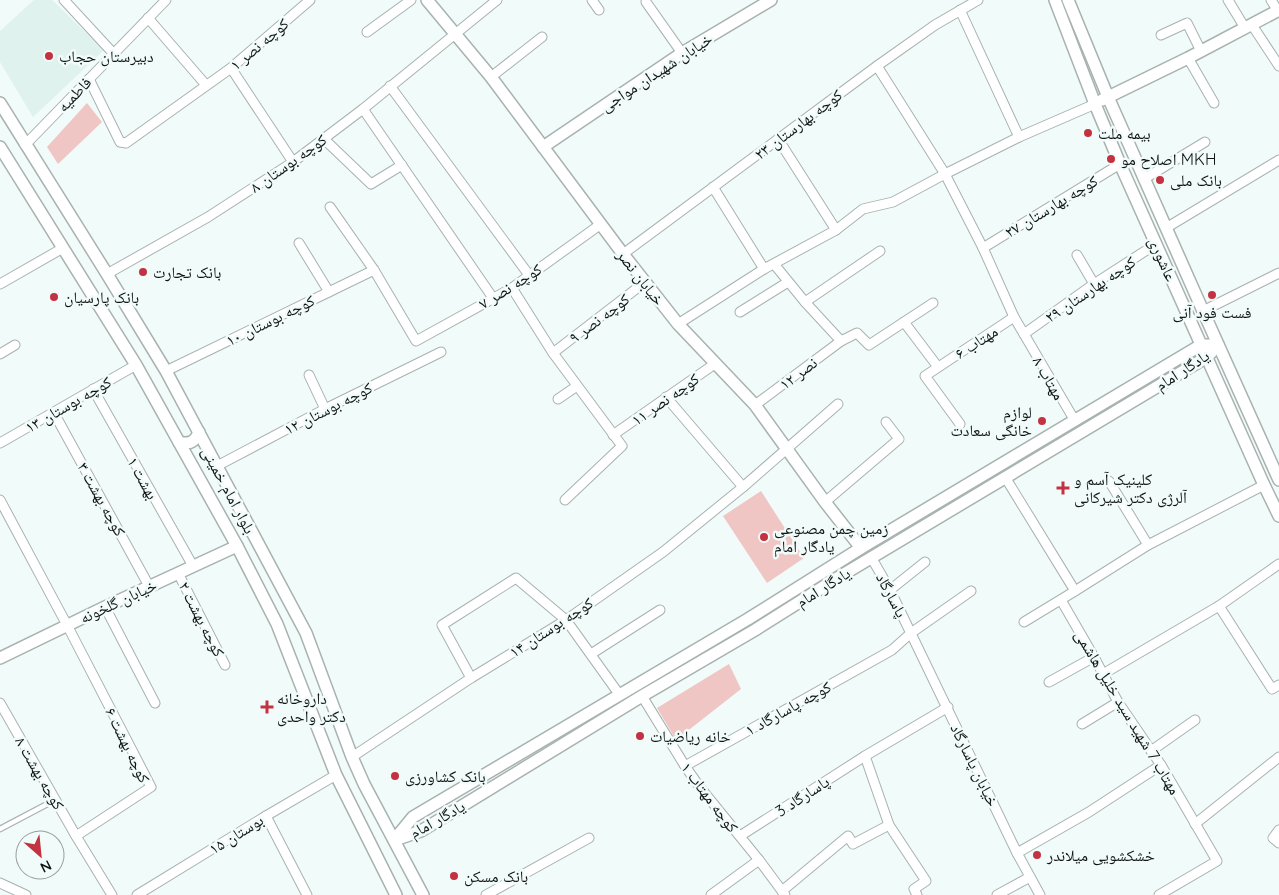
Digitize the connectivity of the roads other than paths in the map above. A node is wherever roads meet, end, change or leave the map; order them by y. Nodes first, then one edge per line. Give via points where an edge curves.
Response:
1 (64, 0) edge
2 (166, 0) edge
3 (310, 0) edge
4 (411, 0) edge
5 (426, 0) edge
6 (497, 0) edge
7 (592, 0) edge
8 (978, 0) edge
9 (1055, 0) edge
10 (1068, 0) edge
11 (1228, 0) edge
12 (1271, 0) edge
13 (765, 1) edge
14 (646, 2) dead end
15 (599, 10) dead end
16 (960, 10) junction
17 (1278, 11) edge
18 (148, 18) junction
19 (1248, 27) junction
20 (367, 32) dead end
21 (456, 34) junction
22 (1161, 35) dead end
23 (542, 37) dead end
24 (1201, 51) junction
25 (682, 53) junction
26 (113, 54) junction
27 (1188, 58) junction
28 (877, 66) junction
29 (1279, 66) edge
30 (231, 68) junction
31 (490, 76) junction
32 (89, 79) junction
33 (206, 85) junction
34 (390, 86) junction
35 (1113, 95) junction
36 (0, 103) edge
37 (1214, 103) dead end
38 (1094, 104) junction
39 (363, 108) junction
40 (1019, 137) junction
41 (324, 139) junction
42 (778, 139) junction
43 (1205, 142) dead end
44 (26, 145) junction
45 (542, 146) junction
46 (0, 147) edge
47 (1279, 160) edge
48 (293, 162) junction
49 (1120, 164) junction
50 (402, 165) junction
51 (945, 174) junction
52 (1144, 179) junction
53 (713, 187) junction
54 (330, 207) dead end
55 (601, 224) junction
56 (1166, 228) junction
57 (836, 230) junction
58 (299, 243) dead end
59 (1156, 244) junction
60 (62, 248) junction
61 (983, 248) junction
62 (880, 251) dead end
63 (623, 254) junction
64 (1077, 255) dead end
65 (774, 264) junction
66 (764, 269) junction
67 (374, 270) junction
68 (1279, 273) edge
69 (107, 274) junction
70 (529, 275) junction
71 (645, 282) junction
72 (788, 282) junction
73 (0, 284) edge
74 (1094, 284) junction
75 (512, 288) junction
76 (329, 292) junction
77 (493, 298) junction
78 (805, 302) junction
79 (933, 303) dead end
80 (1202, 311) junction
81 (740, 312) dead end
82 (1014, 317) junction
83 (904, 322) junction
84 (678, 324) junction
85 (1024, 334) junction
86 (841, 341) junction
87 (15, 345) dead end
88 (1201, 345) junction
89 (1218, 345) junction
90 (441, 352) dead end
91 (552, 353) junction
92 (0, 354) edge
93 (1207, 357) junction
94 (1178, 359) junction
95 (716, 364) junction
96 (136, 365) junction
97 (938, 366) junction
98 (1185, 370) junction
99 (166, 371) junction
100 (309, 374) dead end
101 (577, 386) junction
102 (93, 389) junction
103 (666, 397) junction
104 (558, 400) dead end
105 (838, 404) dead end
106 (755, 405) junction
107 (325, 409) junction
108 (54, 413) junction
109 (1075, 421) junction
110 (886, 422) dead end
111 (960, 424) dead end
112 (199, 432) junction
113 (613, 435) junction
114 (180, 442) junction
115 (0, 443) edge
116 (787, 450) junction
117 (217, 466) junction
118 (1005, 477) junction
119 (223, 478) junction
120 (1278, 478) edge
121 (1109, 481) dead end
122 (1264, 485) junction
123 (205, 488) junction
124 (743, 488) junction
125 (0, 500) edge
126 (565, 500) dead end
127 (824, 502) junction
128 (1279, 516) edge
129 (1148, 545) junction
130 (237, 546) junction
131 (861, 548) junction
132 (872, 557) junction
133 (925, 562) dead end
134 (1279, 564) edge
135 (193, 566) junction
136 (178, 573) junction
137 (149, 586) junction
138 (890, 590) junction
139 (1075, 591) junction
140 (971, 592) dead end
141 (1061, 600) junction
142 (1218, 606) junction
143 (105, 607) junction
144 (660, 610) dead end
145 (748, 619) junction
146 (566, 620) junction
147 (1024, 622) dead end
148 (67, 625) junction
149 (755, 630) junction
150 (911, 633) junction
151 (591, 654) junction
152 (1094, 656) junction
153 (0, 658) edge
154 (225, 665) dead end
155 (1103, 674) junction
156 (471, 678) junction
157 (1049, 682) dead end
158 (1279, 684) edge
159 (619, 694) junction
160 (642, 696) junction
161 (1118, 702) junction
162 (0, 703) edge
163 (155, 704) dead end
164 (948, 707) junction
165 (1195, 720) dead end
166 (1082, 724) dead end
167 (1151, 751) junction
168 (865, 756) junction
169 (352, 757) junction
170 (1279, 757) edge
171 (1161, 765) junction
172 (685, 766) junction
173 (336, 775) junction
174 (55, 800) junction
175 (266, 816) junction
176 (1195, 824) junction
177 (889, 825) junction
178 (0, 829) edge
179 (1279, 830) edge
180 (76, 836) junction
181 (740, 836) junction
182 (588, 838) dead end
183 (394, 840) junction
184 (1279, 843) edge
185 (1017, 853) junction
186 (759, 860) junction
187 (1030, 876) junction
188 (0, 883) edge
189 (784, 893) edge
190 (26, 895) edge
191 (112, 895) edge
192 (137, 895) edge
193 (307, 895) edge
194 (396, 895) edge
195 (423, 895) edge
196 (486, 895) edge
197 (711, 895) edge
198 (917, 895) edge
199 (997, 895) edge
200 (1040, 895) edge
201 (1158, 895) edge

1 - 26 street
2 - 18 street, فاطمیه
3 - 30 street, کوچه نصر ۱
4 - 20 street
5 - 21 street, خیابان نصر
6 - 21 street, کوچه بوستان ۸
7 - 15 street
8 - 16 street, کوچه بهارستان ۲۳
9 - 38 street, عاشوری
10 - 35 street, عاشوری
11 - 19 street
12 - 17 street
13 - 25 street, خیابان شهیدان مواجی
14 - 25 street
16 - 28 street, کوچه بهارستان ۲۳
16 - 40 street
17 - 19 street
18 - 26 street, فاطمیه
18 - 33 street
19 - 24 street
19 - 29 street
21 - 31 street, خیابان نصر
21 - 34 street, کوچه بوستان ۸
22 - 24 street via 1187,23
23 - 31 street
24 - 27 street
25 - 45 street, خیابان شهیدان مواجی
26 - 32 street, فاطمیه
27 - 35 street
27 - 37 street
28 - 42 street, کوچه بهارستان ۲۳
28 - 51 street, مهتاب ۸
30 - 33 street, کوچه نصر ۱
30 - 48 street
31 - 45 street, خیابان نصر
32 - 33 street, کوچه نصر ۱ via 120,142 126,143
32 - 44 street, فاطمیه
34 - 39 street, کوچه بوستان ۸
34 - 70 street
35 - 38 street
35 - 52 street, عاشوری
36 - 44 street, بلوار امام خمینی
38 - 40 street
38 - 49 street, عاشوری
39 - 41 street, کوچه بوستان ۸
39 - 50 street
40 - 51 street
41 - 48 street, کوچه بوستان ۸
41 - 50 street via 371,184
42 - 53 street, کوچه بهارستان ۲۳
42 - 57 street
43 - 52 street
44 - 69 street, بلوار امام خمینی
45 - 55 street, خیابان نصر
46 - 60 street, بلوار امام خمینی
47 - 56 street
48 - 69 street, کوچه بوستان ۸ via 208,217
49 - 59 street, عاشوری
49 - 61 street, کوچه بهارستان ۲۷
50 - 77 street
51 - 57 street via 893,202 864,209
51 - 61 street, مهتاب ۸
52 - 56 street, عاشوری
53 - 63 street, کوچه بهارستان ۲۳
53 - 66 street
54 - 67 street
55 - 63 street, خیابان نصر
55 - 70 street, کوچه نصر ۷
56 - 80 street, عاشوری
57 - 65 street
58 - 76 street
59 - 74 street, کوچه بهارستان ۲۹
59 - 88 street, عاشوری
60 - 73 street
60 - 96 street, بلوار امام خمینی
61 - 82 street, مهتاب ۸
62 - 78 street
63 - 71 street, خیابان نصر
64 - 74 street
65 - 66 street
65 - 72 street
66 - 84 street
67 - 76 street, کوچه بوستان ۱۰
67 - 77 street, کوچه نصر ۷ via 416,341
68 - 80 street
69 - 99 street, بلوار امام خمینی
70 - 75 street, کوچه نصر ۷
71 - 84 street, خیابان نصر
71 - 91 street, کوچه نصر ۹
72 - 78 street
72 - 81 street
74 - 85 street, کوچه بهارستان ۲۹
75 - 77 street, کوچه نصر ۷
75 - 91 street
76 - 99 street, کوچه بوستان ۱۰
78 - 86 street
79 - 83 street
80 - 89 street, عاشوری
82 - 85 street, مهتاب ۸
82 - 97 street, مهتاب ۶
83 - 86 street via 869,345 857,333
83 - 97 street, مهتاب ۶
84 - 95 street, خیابان نصر
85 - 109 street, مهتاب ۸
86 - 106 street, نصر ۱۲
87 - 92 street
88 - 89 street, یادگار امام
88 - 93 street, عاشوری
88 - 94 street, یادگار امام
89 - 93 street, یادگار امام
89 - 120 street, عاشوری
90 - 107 street, کوچه بوستان ۱۲
91 - 101 street
93 - 98 street, یادگار امام
93 - 122 street, عاشوری
94 - 98 street via 1183,361
94 - 109 street, یادگار امام
95 - 103 street, کوچه نصر ۱۱
95 - 106 street, خیابان نصر
96 - 102 street, کوچه بوستان ۱۳
96 - 114 street, بلوار امام خمینی
97 - 111 street, مهتاب ۶ via 925,376
98 - 118 street, یادگار امام
99 - 112 street, بلوار امام خمینی
100 - 107 street
101 - 104 street
101 - 113 street
102 - 108 street, کوچه بوستان ۱۳
102 - 135 street, بهشت ۱
103 - 113 street, کوچه نصر ۱۱
103 - 124 street
105 - 116 street, کوچه بوستان ۱۴
106 - 116 street, خیابان نصر
107 - 117 street, کوچه بوستان ۱۲
108 - 115 street, کوچه بوستان ۱۳
108 - 137 street, کوچه بهشت ۳
109 - 131 street, یادگار امام
110 - 127 street via 899,440
112 - 114 street via 192,442
112 - 117 street, بلوار امام خمینی
113 - 126 street via 622,446
114 - 123 street, بلوار امام خمینی
116 - 124 street, کوچه بوستان ۱۴
116 - 127 street, خیابان نصر
117 - 119 street, بلوار امام خمینی
118 - 132 street, یادگار امام
118 - 139 street
119 - 123 street via 211,478
119 - 169 street, بلوار امام خمینی via 306,632
121 - 129 street
122 - 128 street, عاشوری
122 - 129 street
123 - 130 street, بلوار امام خمینی
124 - 146 street, کوچه بوستان ۱۴ via 662,552
125 - 148 street
127 - 131 street, خیابان نصر
129 - 139 street
130 - 135 street, خیابان گلخونه
130 - 173 street, بلوار امام خمینی via 277,624
131 - 145 street, یادگار امام
132 - 138 street, پاسارگاد
132 - 149 street, یادگار امام
133 - 138 street
134 - 142 street
135 - 136 street, خیابان گلخونه
136 - 137 street, خیابان گلخونه
136 - 154 street, کوچه بهشت ۲
137 - 143 street, خیابان گلخونه
138 - 150 street, پاسارگاد
139 - 141 street
140 - 150 street, کوچه پاسارگاد ۱
141 - 147 street
141 - 152 street, مهتاب 7 شهید سید خلیل هاشمی
142 - 155 street
142 - 158 street via 1272,689
143 - 148 street, خیابان گلخونه
143 - 163 street
144 - 151 street
145 - 149 street
145 - 159 street, یادگار امام
146 - 151 street
146 - 156 street, کوچه بوستان ۱۴
146 - 156 street via 516,578 442,625
148 - 153 street, خیابان گلخونه
148 - 180 street, کوچه بهشت ۶ via 151,787
149 - 160 street, یادگار امام
150 - 164 street, خیابان پاسارگاد
150 - 172 street, کوچه پاسارگاد ۱ via 892,650
151 - 159 street
152 - 155 street, مهتاب 7 شهید سید خلیل هاشمی
152 - 157 street
155 - 161 street, مهتاب 7 شهید سید خلیل هاشمی
156 - 169 street, کوچه بوستان ۱۴
159 - 183 street, یادگار امام via 413,817
160 - 172 street, کوچه مهتاب ۱
160 - 183 street, یادگار امام via 420,831
161 - 166 street
161 - 167 street, مهتاب 7 شهید سید خلیل هاشمی
162 - 174 street, کوچه بهشت ۸
164 - 168 street, پاسارگاد 3
164 - 185 street, خیابان پاسارگاد
165 - 167 street
167 - 171 street, مهتاب 7 شهید سید خلیل هاشمی
168 - 177 street
168 - 181 street, پاسارگاد 3
169 - 183 street, بلوار امام خمینی
170 - 176 street
171 - 176 street, مهتاب 7 شهید سید خلیل هاشمی
171 - 185 street via 1089,812
172 - 181 street, کوچه مهتاب ۱
173 - 175 street, بوستان ۱۵
173 - 194 street, بلوار امام خمینی
174 - 178 lane
174 - 180 street, کوچه بهشت ۸
175 - 192 street, بوستان ۱۵
175 - 193 street
176 - 201 street, مهتاب 7 شهید سید خلیل هاشمی via 1217,861
177 - 189 street via 853,844 848,836
177 - 198 street via 926,881 914,889
179 - 184 street via 1273,838
180 - 191 street, کوچه بهشت ۸
181 - 186 street, کوچه مهتاب ۱
182 - 196 street
183 - 195 street, بلوار امام خمینی
185 - 187 street, خیابان پاسارگاد
186 - 189 street, کوچه مهتاب ۱
186 - 197 street
187 - 199 street
187 - 200 street, خیابان پاسارگاد
188 - 190 street

